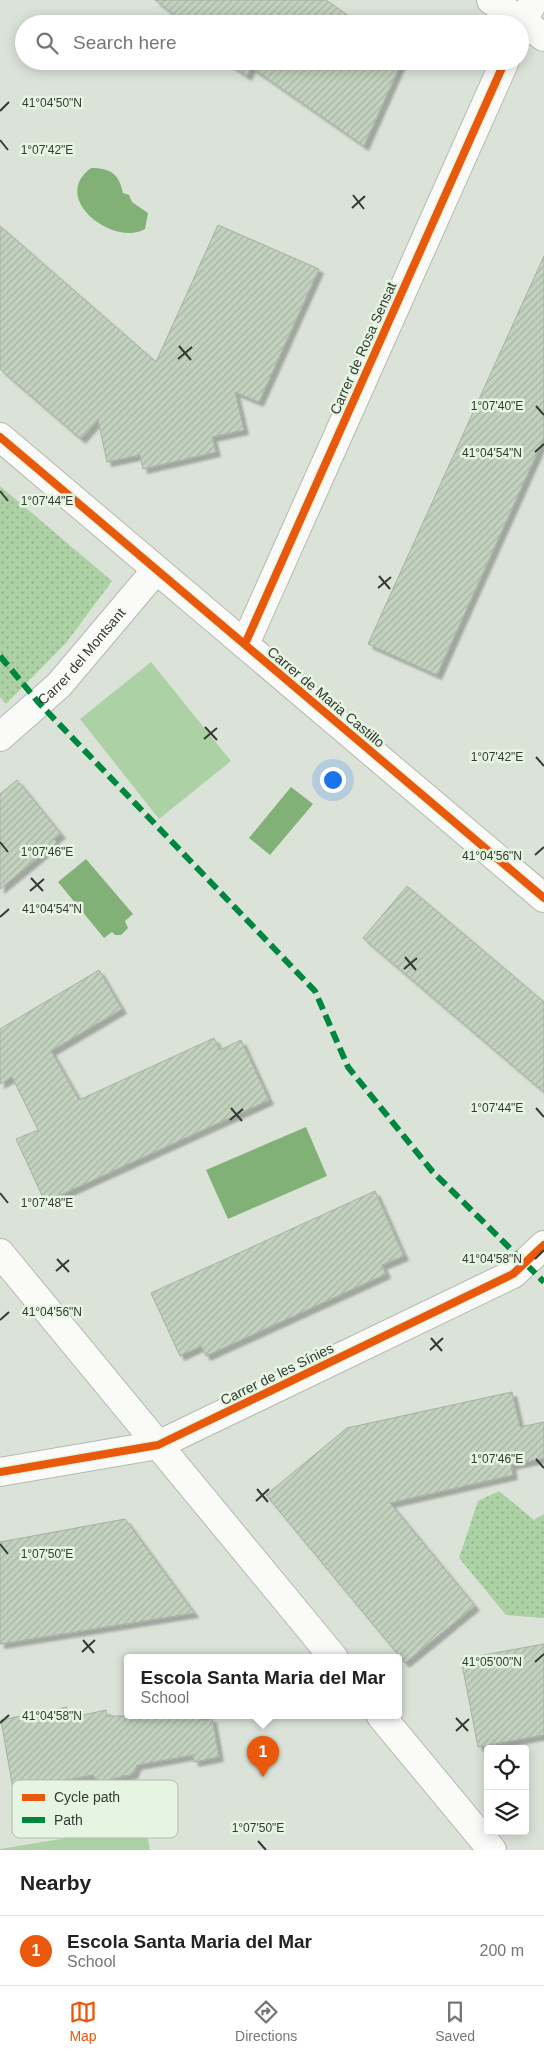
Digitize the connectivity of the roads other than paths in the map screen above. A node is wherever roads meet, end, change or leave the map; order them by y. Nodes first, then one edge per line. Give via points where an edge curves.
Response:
1 (491, 0) edge
2 (540, 0) edge
3 (544, 3) edge
4 (518, 15) edge
5 (501, 70) edge
6 (0, 437) edge
7 (156, 570) junction
8 (244, 644) junction
9 (0, 737) edge
10 (544, 898) edge
11 (544, 1246) edge
12 (0, 1253) edge
13 (158, 1444) junction
14 (0, 1472) edge
15 (331, 1654) edge
16 (383, 1719) edge
17 (492, 1850) edge

1 - 4 street
2 - 3 street
5 - 8 street, Carrer de Rosa Sensat
6 - 7 street, Carrer de Maria Castillo
7 - 8 street, Carrer de Maria Castillo
7 - 9 street, Carrer del Montsant via 59,685
8 - 10 street, Carrer de Maria Castillo
11 - 13 street, Carrer de les Sínies via 513,1274
12 - 13 street
13 - 14 street, Carrer de les Sínies
13 - 15 street
16 - 17 street

